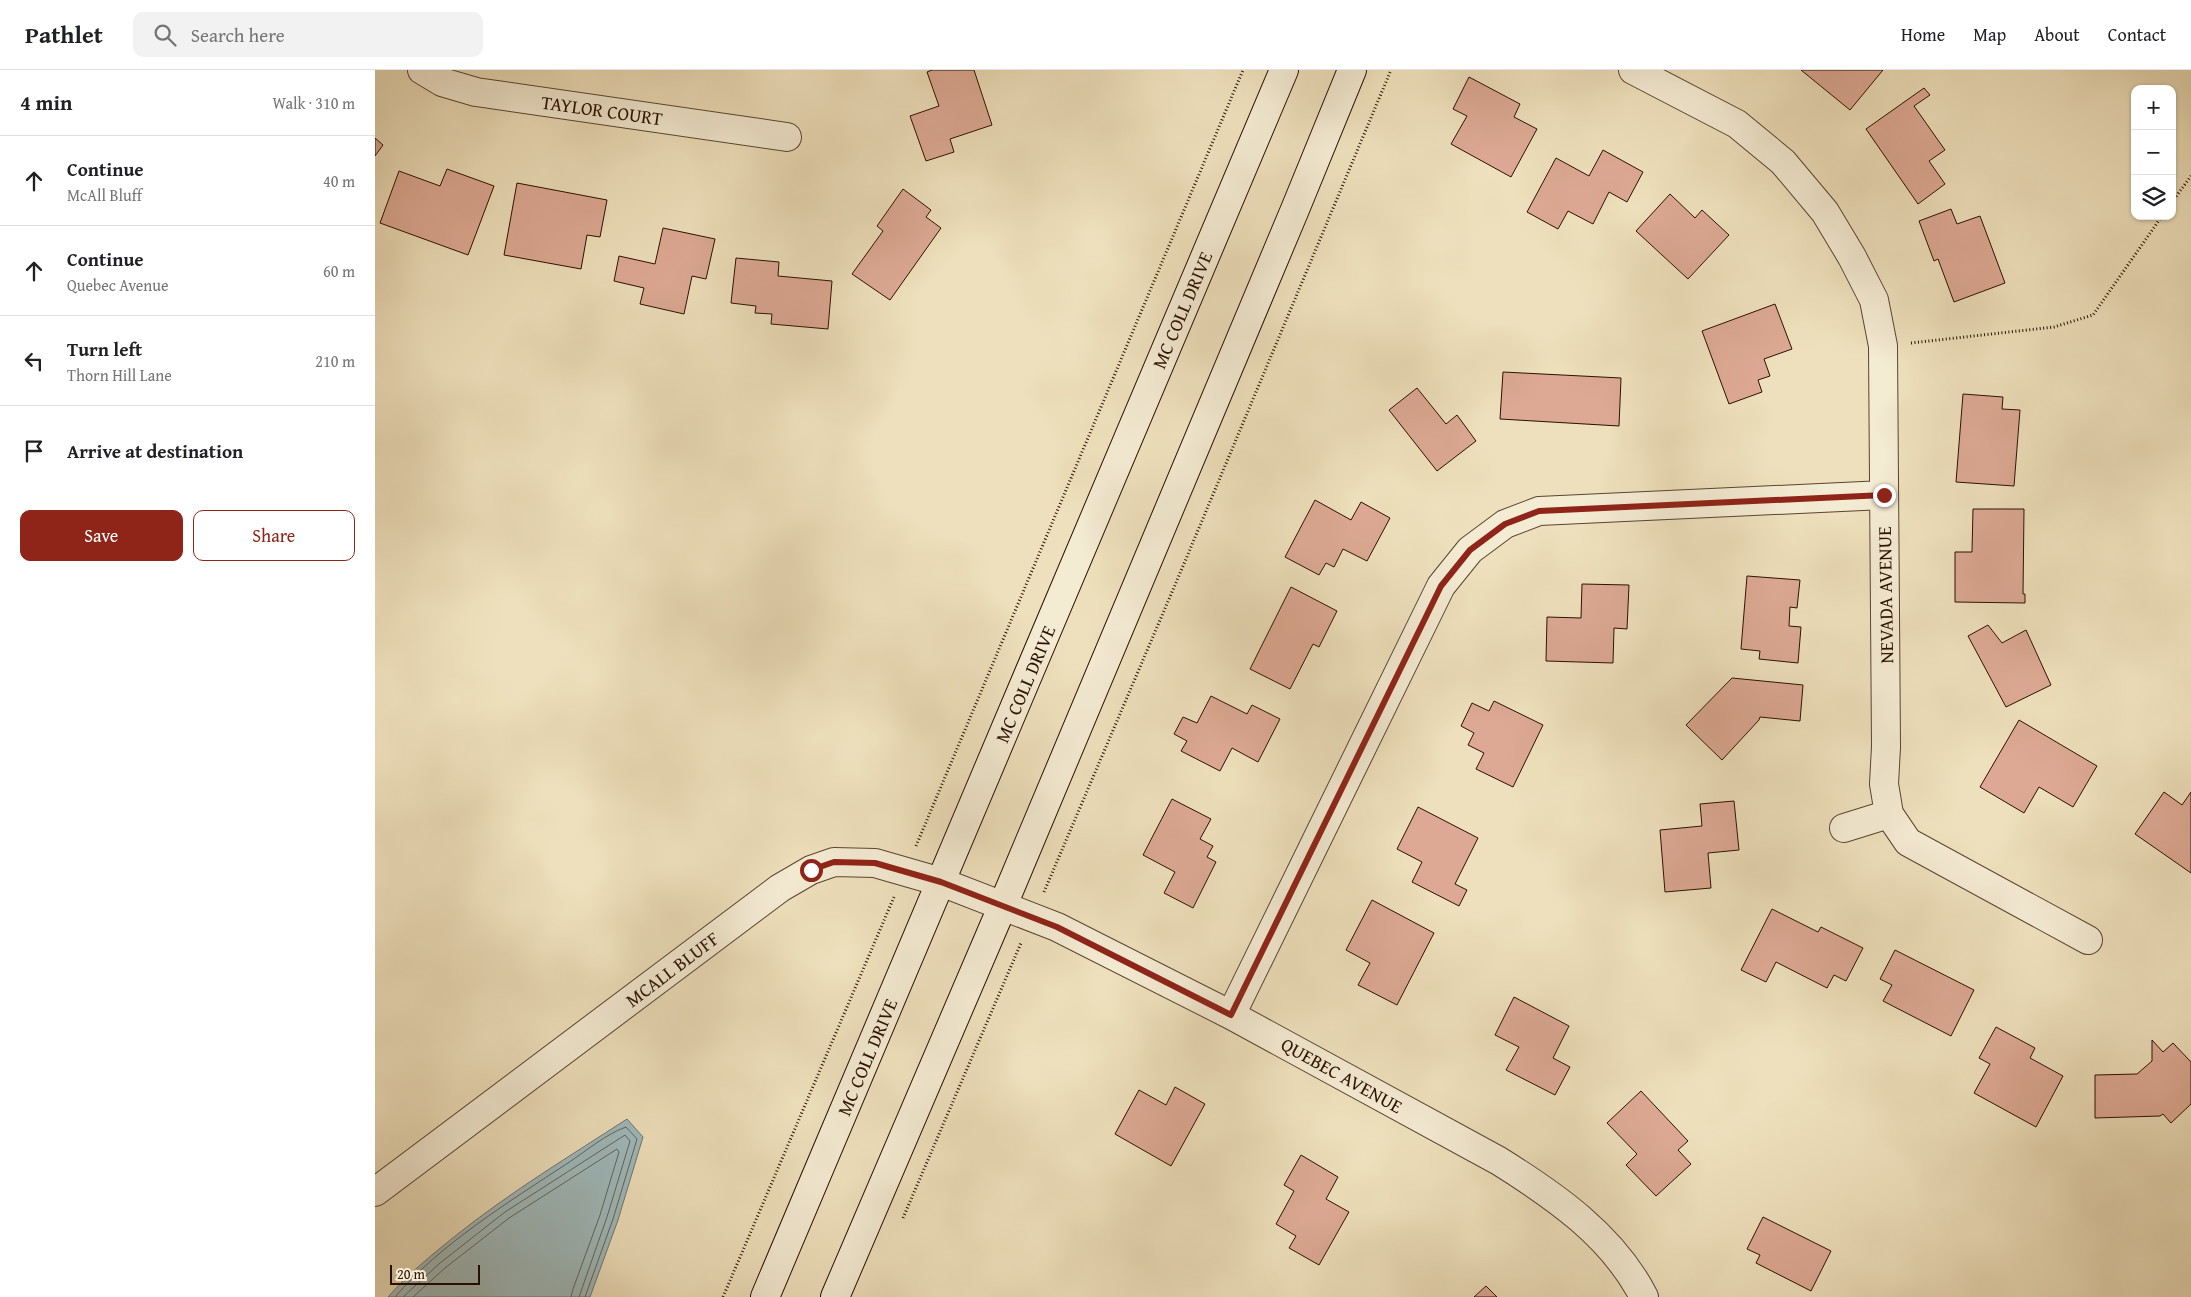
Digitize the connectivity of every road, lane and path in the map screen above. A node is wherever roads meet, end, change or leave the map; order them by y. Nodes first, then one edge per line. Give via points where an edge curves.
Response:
1 (423, 70) edge
2 (1243, 70) edge
3 (1284, 70) edge
4 (1352, 70) edge
5 (1391, 70) edge
6 (1633, 70) edge
7 (787, 137) dead end
8 (2191, 176) edge
9 (2176, 197) edge
10 (2159, 220) edge
11 (1883, 346) junction
12 (1884, 495) junction
13 (1889, 814) junction
14 (1843, 828) dead end
15 (905, 872) junction
16 (941, 882) junction
17 (1003, 905) junction
18 (1033, 917) junction
19 (2088, 940) dead end
20 (1231, 1015) junction
21 (375, 1192) edge
22 (903, 1220) dead end
23 (723, 1297) edge
24 (765, 1297) edge
25 (835, 1297) edge
26 (1644, 1297) edge

1 - 7 street, TAYLOR COURT via 441,82 476,92
2 - 15 path
3 - 16 street, MC COLL DRIVE
4 - 17 street
5 - 18 path
6 - 11 street, NEVADA AVENUE via 1737,124 1783,162 1825,212 1852,258 1874,300
8 - 9 path
10 - 11 path via 2093,314 2053,327
11 - 12 street, NEVADA AVENUE
12 - 13 street, NEVADA AVENUE via 1884,784
12 - 20 street via 1539,511 1505,524 1470,550 1441,586
13 - 14 street
13 - 19 street, NEVADA AVENUE via 1908,842
15 - 16 street, MCALL BLUFF
15 - 21 street, MCALL BLUFF via 875,863 834,862 811,870 780,888
15 - 23 path
16 - 17 street, MCALL BLUFF
16 - 24 street, MC COLL DRIVE
17 - 18 street, QUEBEC AVENUE
17 - 25 street
18 - 20 street, QUEBEC AVENUE
18 - 22 path
20 - 26 street, QUEBEC AVENUE via 1499,1161 1537,1185 1597,1234 1636,1282

